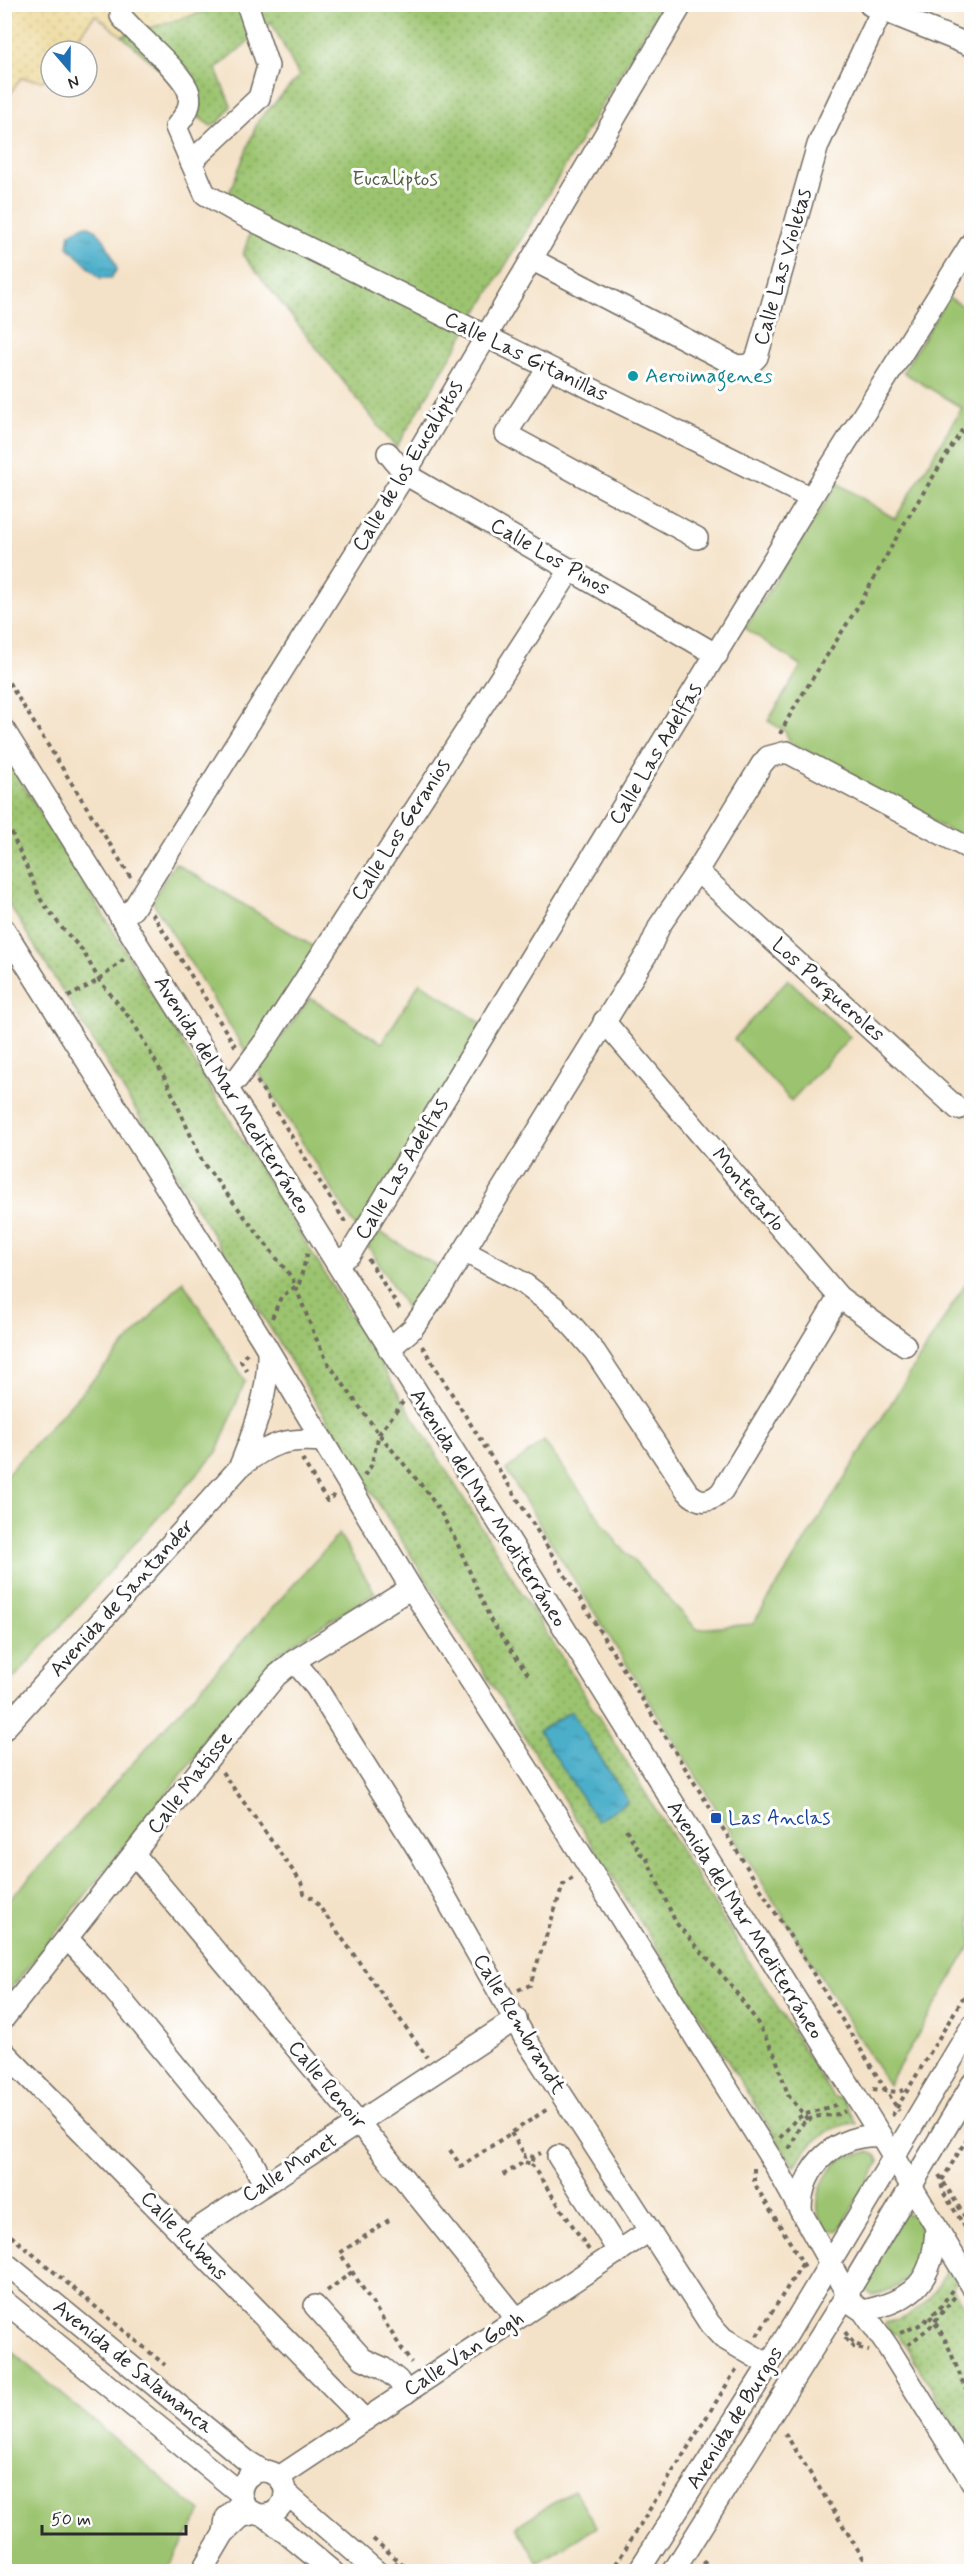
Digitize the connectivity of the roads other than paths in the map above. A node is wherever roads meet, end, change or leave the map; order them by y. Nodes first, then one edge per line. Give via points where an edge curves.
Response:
1 (122, 4) edge
2 (247, 4) edge
3 (682, 4) edge
4 (876, 7) edge
5 (972, 46) edge
6 (191, 162) junction
7 (972, 242) edge
8 (533, 260) junction
9 (486, 338) junction
10 (548, 368) junction
11 (388, 453) dead end
12 (405, 474) junction
13 (811, 498) junction
14 (697, 538) dead end
15 (571, 569) junction
16 (717, 655) junction
17 (4, 730) edge
18 (972, 850) edge
19 (697, 871) junction
20 (121, 918) junction
21 (4, 929) edge
22 (604, 1021) junction
23 (225, 1086) junction
24 (958, 1109) dead end
25 (464, 1251) junction
26 (337, 1263) junction
27 (839, 1296) junction
28 (264, 1344) junction
29 (905, 1345) dead end
30 (389, 1349) junction
31 (323, 1441) junction
32 (240, 1467) junction
33 (411, 1588) junction
34 (294, 1662) junction
35 (4, 1729) edge
36 (134, 1854) junction
37 (67, 1938) junction
38 (4, 2018) edge
39 (516, 2019) junction
40 (972, 2026) edge
41 (4, 2052) edge
42 (972, 2084) edge
43 (359, 2123) junction
44 (881, 2136) junction
45 (892, 2155) junction
46 (558, 2156) dead end
47 (264, 2184) junction
48 (911, 2185) junction
49 (801, 2210) junction
50 (936, 2227) junction
51 (649, 2231) junction
52 (185, 2237) junction
53 (619, 2252) junction
54 (4, 2262) edge
55 (829, 2262) junction
56 (967, 2279) edge
57 (847, 2294) junction
58 (4, 2301) edge
59 (315, 2306) road end
60 (863, 2311) junction
61 (518, 2319) junction
62 (769, 2364) junction
63 (414, 2387) junction
64 (365, 2420) junction
65 (276, 2480) junction
66 (972, 2482) edge
67 (251, 2506) junction
68 (201, 2571) edge
69 (333, 2571) edge
70 (377, 2571) edge
71 (638, 2571) edge
72 (673, 2571) edge

1 - 6 street, Calle Las Gitanillas via 121,16 184,81 190,95 188,111 176,127
2 - 6 street via 268,66 259,98
3 - 8 street, Calle de los Eucaliptos
4 - 5 street
4 - 8 street, Calle Las Violetas via 818,145 757,357 749,365 737,366
6 - 9 street, Calle Las Gitanillas via 205,194
7 - 13 street, Calle Las Adelfas
8 - 9 street, Calle de los Eucaliptos
9 - 10 street, Calle Las Gitanillas
9 - 12 street, Calle de los Eucaliptos
10 - 13 street, Calle Las Gitanillas
10 - 14 street via 506,434
11 - 12 street, Calle Los Pinos
12 - 15 street, Calle Los Pinos
12 - 20 street, Calle de los Eucaliptos via 133,909
13 - 16 street, Calle Las Adelfas
15 - 16 street, Calle Los Pinos
15 - 23 street, Calle Los Geranios via 273,1030 237,1079
16 - 26 street, Calle Las Adelfas via 358,1242
17 - 20 street, Avenida del Mar Mediterráneo
18 - 19 street via 787,752 777,753 762,764
19 - 22 street
19 - 24 street, Los Porqueroles
20 - 23 street, Avenida del Mar Mediterráneo
21 - 28 street
22 - 25 street
22 - 27 street, Montecarlo
23 - 26 street, Avenida del Mar Mediterráneo
25 - 27 street via 523,1283 556,1308 595,1352 687,1491 705,1501 722,1491
25 - 30 street via 412,1329
26 - 30 street, Avenida del Mar Mediterráneo
27 - 29 street, Montecarlo
28 - 31 street
28 - 32 street, Avenida de Santander via 269,1373
30 - 44 street, Avenida del Mar Mediterráneo
31 - 32 street, Avenida de Santander via 290,1440 260,1451
31 - 33 street
32 - 35 street, Avenida de Santander
33 - 34 street, Calle Matisse
33 - 49 street
34 - 36 street, Calle Matisse via 276,1676
34 - 39 street, Calle Rembrandt via 316,1687 424,1859
36 - 37 street, Calle Matisse
36 - 43 street, Calle Renoir
37 - 38 street, Calle Matisse
37 - 47 street via 249,2155
39 - 43 street, Calle Monet
39 - 51 street, Calle Rembrandt
40 - 45 street, Avenida de Burgos
41 - 52 street, Calle Rubens
42 - 48 street, Avenida de Burgos
43 - 47 street, Calle Monet
43 - 61 street, Calle Renoir
44 - 45 street, Avenida del Mar Mediterráneo
44 - 49 street via 850,2139 821,2158 805,2184
45 - 48 street, Avenida del Mar Mediterráneo
45 - 55 street, Avenida de Burgos
46 - 53 street
47 - 52 street, Calle Monet
48 - 50 street, Avenida del Mar Mediterráneo
48 - 57 street, Avenida de Burgos
49 - 55 street
50 - 56 street, Avenida del Mar Mediterráneo
50 - 60 street via 934,2256 921,2283 899,2301
51 - 53 street, Calle Van Gogh
51 - 62 street, Calle Rembrandt via 710,2324 723,2338
52 - 64 street, Calle Rubens
53 - 61 street, Calle Van Gogh
54 - 65 street, Avenida de Salamanca via 247,2461
55 - 57 street
55 - 62 street, Avenida de Burgos
57 - 60 street
57 - 72 street, Avenida de Burgos
58 - 67 street, Avenida de Salamanca
59 - 63 street via 363,2360
60 - 66 street
61 - 63 street, Calle Van Gogh
62 - 71 street, Avenida de Burgos
63 - 64 street, Calle Van Gogh
64 - 65 street, Calle Van Gogh
65 - 67 street via 279,2508
65 - 67 street via 247,2478
65 - 70 street, Avenida de Salamanca
67 - 68 street via 226,2518 224,2532
67 - 69 street, Avenida de Salamanca

